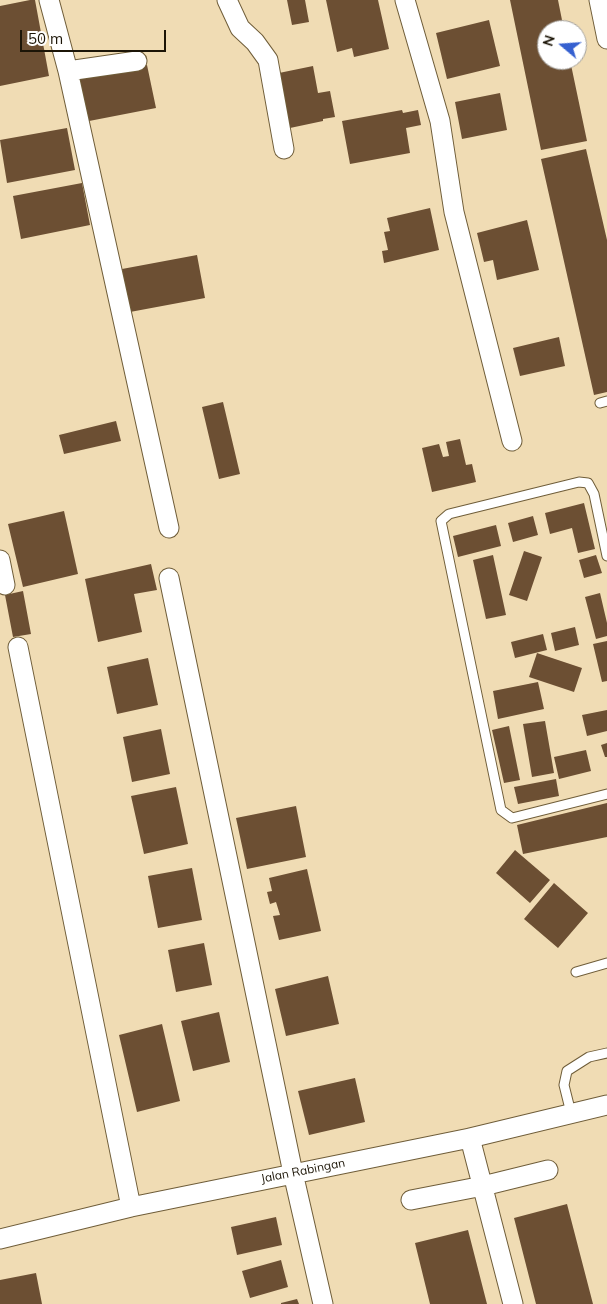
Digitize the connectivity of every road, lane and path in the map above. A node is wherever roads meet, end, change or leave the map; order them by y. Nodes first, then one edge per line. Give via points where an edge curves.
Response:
1 (49, 0) edge
2 (226, 0) edge
3 (405, 0) edge
4 (599, 0) edge
5 (607, 39) edge
6 (137, 61) dead end
7 (68, 71) junction
8 (284, 149) dead end
9 (512, 441) dead end
10 (170, 528) dead end
11 (607, 556) edge
12 (0, 560) edge
13 (169, 578) dead end
14 (5, 585) dead end
15 (18, 647) dead end
16 (607, 794) edge
17 (607, 963) edge
18 (576, 972) dead end
19 (607, 1053) edge
20 (607, 1105) edge
21 (570, 1113) junction
22 (470, 1138) junction
23 (548, 1170) dead end
24 (293, 1173) junction
25 (483, 1186) junction
26 (410, 1200) dead end
27 (131, 1207) junction
28 (0, 1239) edge
29 (323, 1304) edge
30 (513, 1304) edge

1 - 7 street
2 - 8 street via 240,28 268,60
3 - 9 street via 440,121 454,212
4 - 5 street
6 - 7 street
7 - 10 street
11 - 16 lane via 594,494 588,483 579,482 449,514 441,521 501,810 512,818
12 - 14 street
13 - 24 street
15 - 27 street
17 - 18 lane
19 - 21 lane via 589,1057 567,1071 564,1085
20 - 21 street, Jalan Rabingan
21 - 22 street, Jalan Rabingan
22 - 24 street, Jalan Rabingan
22 - 25 street
23 - 25 street
24 - 27 street, Jalan Rabingan
24 - 29 street
25 - 26 street
25 - 30 street
27 - 28 street, Jalan Rabingan

